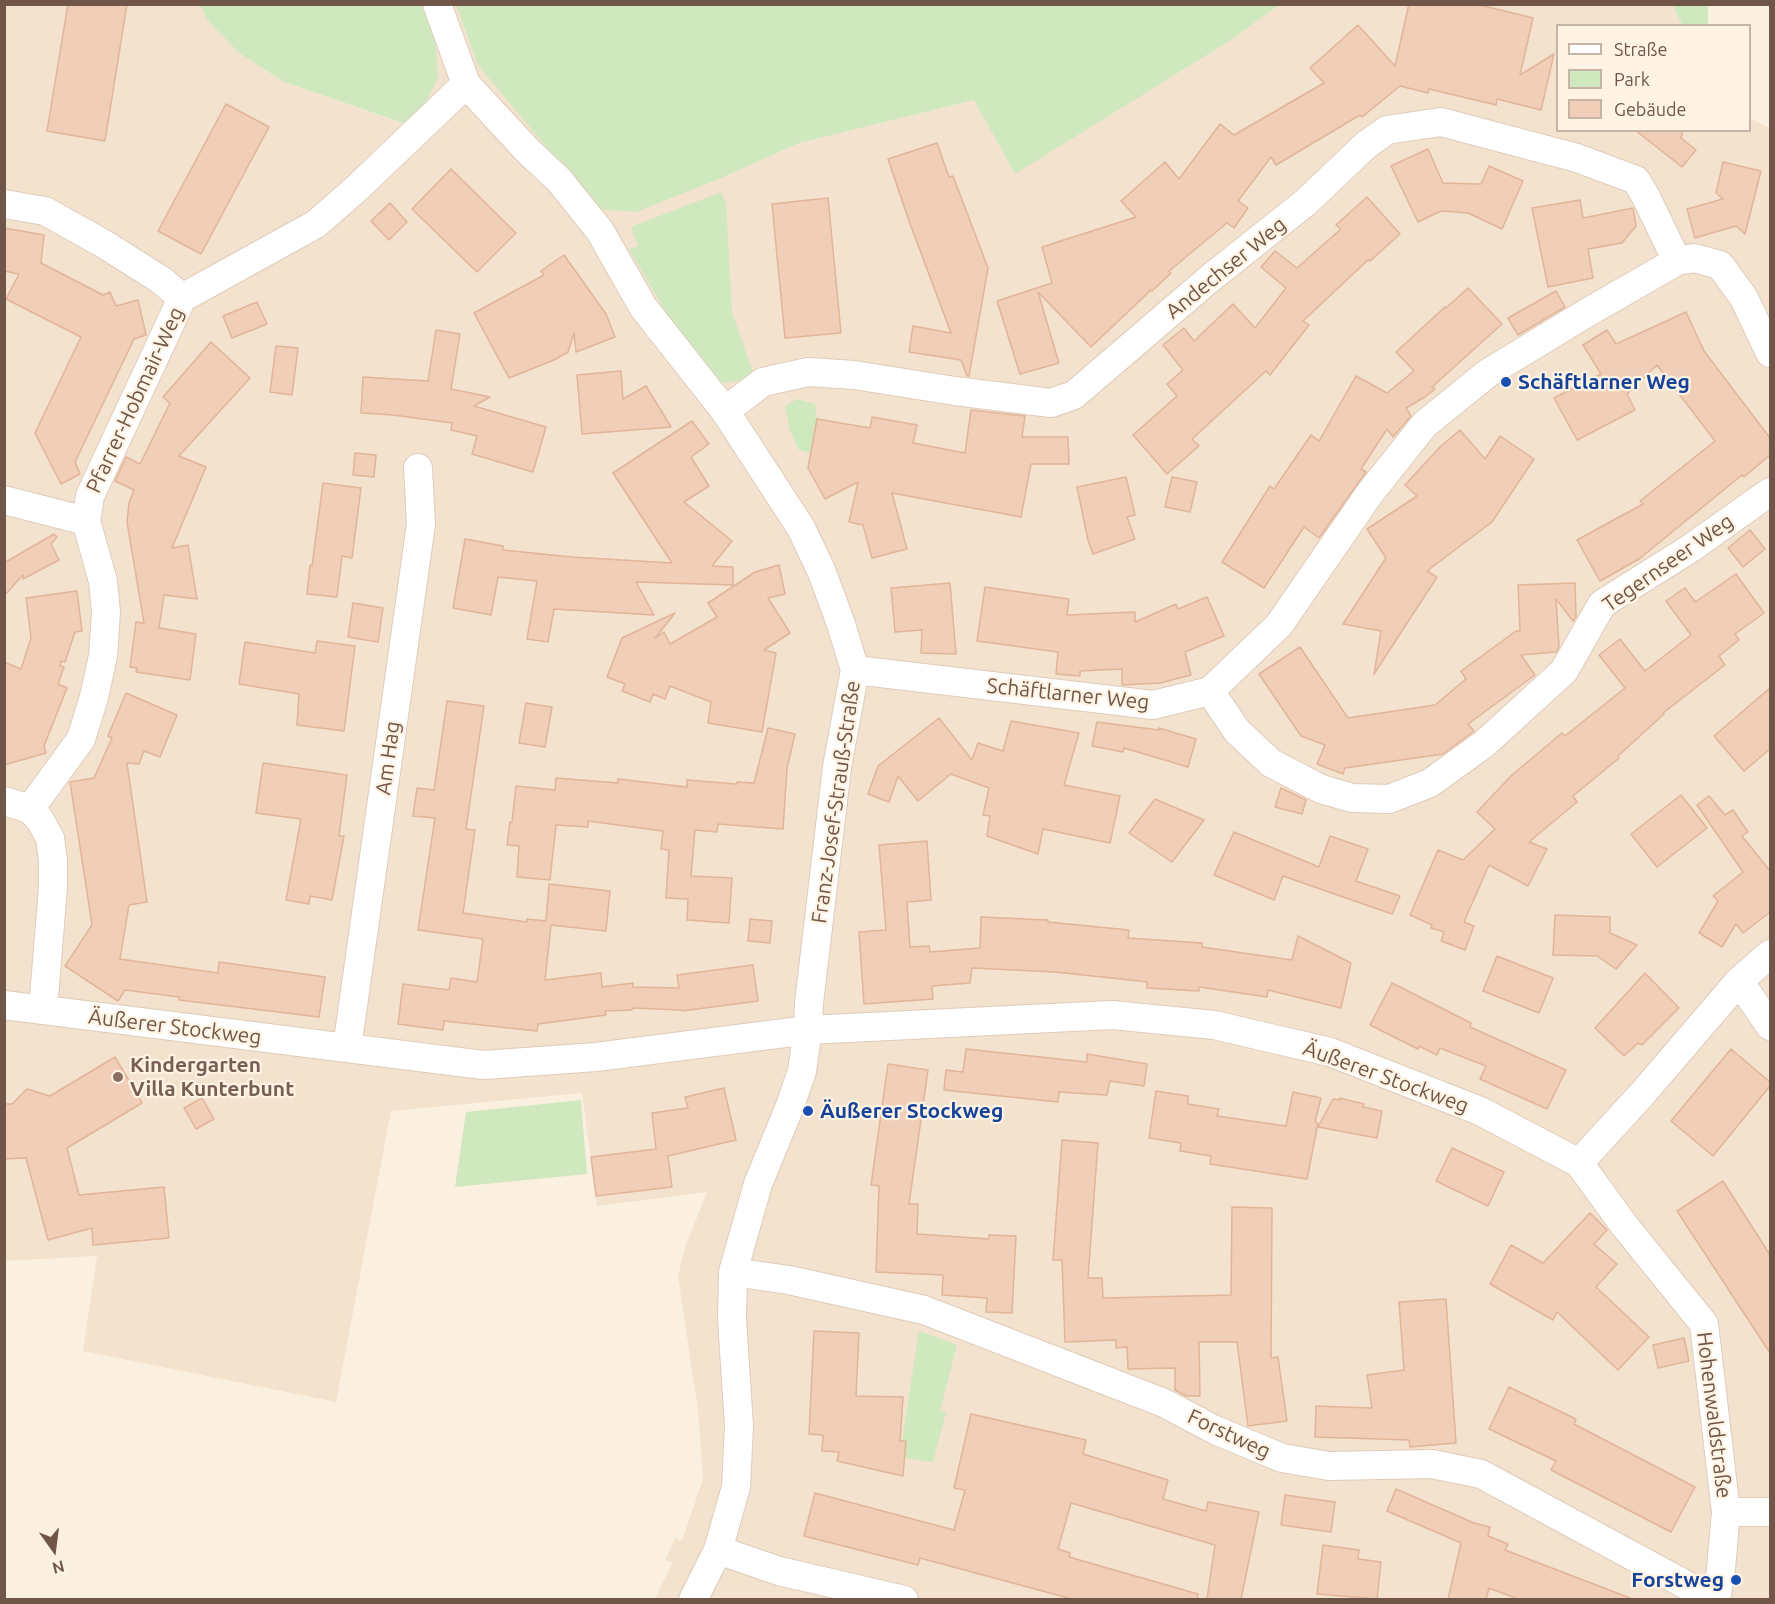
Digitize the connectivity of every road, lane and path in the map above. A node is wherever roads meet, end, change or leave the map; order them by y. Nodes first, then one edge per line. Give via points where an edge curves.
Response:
1 (437, 4) edge
2 (466, 84) junction
3 (4, 204) edge
4 (1677, 261) junction
5 (182, 298) junction
6 (1770, 353) edge
7 (725, 411) junction
8 (418, 468) dead end
9 (1770, 492) edge
10 (4, 500) edge
11 (86, 521) junction
12 (855, 670) junction
13 (1210, 691) junction
14 (17, 805) edge
15 (1770, 954) edge
16 (1739, 981) junction
17 (4, 1005) edge
18 (43, 1010) junction
19 (1770, 1026) edge
20 (808, 1030) junction
21 (347, 1048) junction
22 (1580, 1163) junction
23 (733, 1272) junction
24 (1726, 1512) junction
25 (1770, 1512) edge
26 (718, 1550) junction
27 (693, 1599) edge
28 (904, 1599) edge
29 (1715, 1599) edge

1 - 2 street, Franz-Josef-Strauß-Straße
2 - 5 street, Pfarrer-Hobmair-Weg via 316,224
2 - 7 street, Franz-Josef-Strauß-Straße via 559,180 600,231 643,307
3 - 5 street via 45,211 104,244
4 - 6 street via 1694,258 1720,266 1744,298
4 - 7 street, Andechser Weg via 1636,180 1577,158 1441,122 1398,128 1366,144 1306,202 1074,395 1051,403 808,372 763,382
4 - 13 street, Schäftlarner Weg via 1488,373 1425,424 1370,493 1279,625
5 - 11 street, Pfarrer-Hobmair-Weg via 90,496
7 - 12 street, Franz-Josef-Strauß-Straße via 801,528 821,570
8 - 21 street, Am Hag via 421,524
9 - 13 street, Tegernseer Weg via 1602,604 1556,679 1475,751 1430,783 1389,799 1352,798 1322,789 1271,763 1237,731
10 - 11 street
11 - 14 street, Pfarrer-Hobmair-Weg via 99,565 106,612 94,697 81,739
12 - 13 street, Schäftlarner Weg via 1153,705
12 - 20 street, Franz-Josef-Strauß-Straße via 837,767
14 - 18 street, Pfarrer-Hobmair-Weg via 40,820 50,838 53,861
15 - 16 street
16 - 19 street
16 - 22 street
17 - 18 street, Äußerer Stockweg
18 - 21 street, Äußerer Stockweg
20 - 21 street, Äußerer Stockweg via 596,1057 483,1065
20 - 22 street, Äußerer Stockweg via 1112,1015 1214,1025 1344,1057 1480,1111
20 - 23 street, Franz-Josef-Strauß-Straße via 802,1071 758,1184
22 - 24 street, Hohenwaldstraße via 1704,1324
23 - 26 street, Franz-Josef-Strauß-Straße via 739,1426 736,1487
23 - 29 street, Forstweg via 789,1280 924,1310 1164,1403 1282,1458 1329,1466 1432,1464 1481,1474
24 - 25 street
24 - 29 street, Hohenwaldstraße
26 - 27 street, Franz-Josef-Strauß-Straße
26 - 28 street via 778,1571

